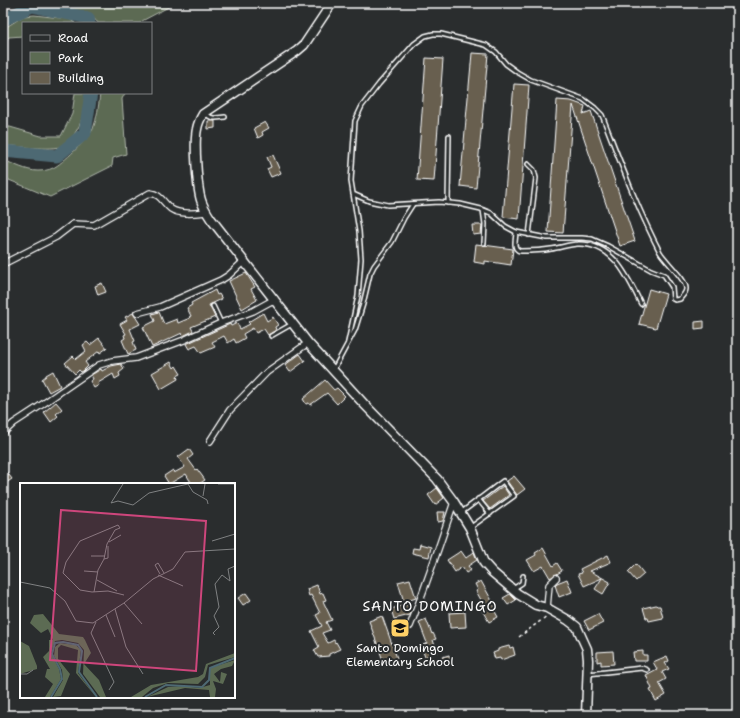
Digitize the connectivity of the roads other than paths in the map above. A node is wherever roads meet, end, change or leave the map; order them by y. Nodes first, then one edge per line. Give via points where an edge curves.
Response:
1 (332, 3) edge
2 (206, 113) junction
3 (226, 118) dead end
4 (449, 136) dead end
5 (528, 164) dead end
6 (353, 194) junction
7 (448, 203) junction
8 (413, 204) junction
9 (483, 210) junction
10 (206, 212) junction
11 (516, 232) junction
12 (529, 235) junction
13 (484, 243) dead end
14 (244, 261) junction
15 (3, 264) edge
16 (275, 299) junction
17 (642, 304) dead end
18 (213, 306) dead end
19 (137, 313) dead end
20 (221, 323) junction
21 (292, 323) junction
22 (271, 336) dead end
23 (348, 342) junction
24 (308, 343) junction
25 (333, 371) junction
26 (3, 433) edge
27 (210, 441) dead end
28 (478, 499) junction
29 (454, 502) junction
30 (460, 513) junction
31 (490, 514) junction
32 (470, 528) junction
33 (523, 576) dead end
34 (556, 578) dead end
35 (513, 589) junction
36 (550, 610) junction
37 (410, 626) dead end
38 (647, 670) dead end
39 (588, 674) junction
40 (586, 715) edge

1 - 2 street via 304,45
2 - 3 lane via 210,117
2 - 10 street via 200,119 196,137 201,198
4 - 7 lane
5 - 12 lane via 534,170 536,178
6 - 8 lane via 388,205
6 - 12 lane via 351,181 355,122 362,106 414,44 432,34 448,35 486,45 517,72 531,80 583,99 596,108 602,115 635,200 661,253 686,285 685,292 680,299 673,299 672,287 664,275 592,240
6 - 23 lane via 361,259 358,296
7 - 8 lane
7 - 9 lane
8 - 23 lane via 370,274 355,330
9 - 11 lane
9 - 13 lane
10 - 14 street
10 - 15 street via 176,211 169,208 159,196 150,193 94,225 73,224 56,237
11 - 12 lane
11 - 17 lane via 515,247 520,251 550,250 576,244 595,246 614,258 624,270
14 - 16 street
14 - 19 street via 222,280 160,307
16 - 20 street via 253,311
16 - 21 street
18 - 20 lane
20 - 26 street via 136,358 112,361 94,367
21 - 22 lane
21 - 24 street
23 - 25 lane
24 - 25 street
24 - 27 street via 262,377 230,410
25 - 29 street via 437,479
28 - 30 lane
28 - 31 lane
28 - 31 lane via 503,481 514,496
29 - 30 street
29 - 37 street
30 - 32 street
31 - 32 lane
32 - 35 street via 484,562
33 - 35 lane via 522,583
34 - 36 street via 550,585
35 - 36 street via 536,605
36 - 39 street via 577,627 587,649
38 - 39 lane via 642,668
39 - 40 street

